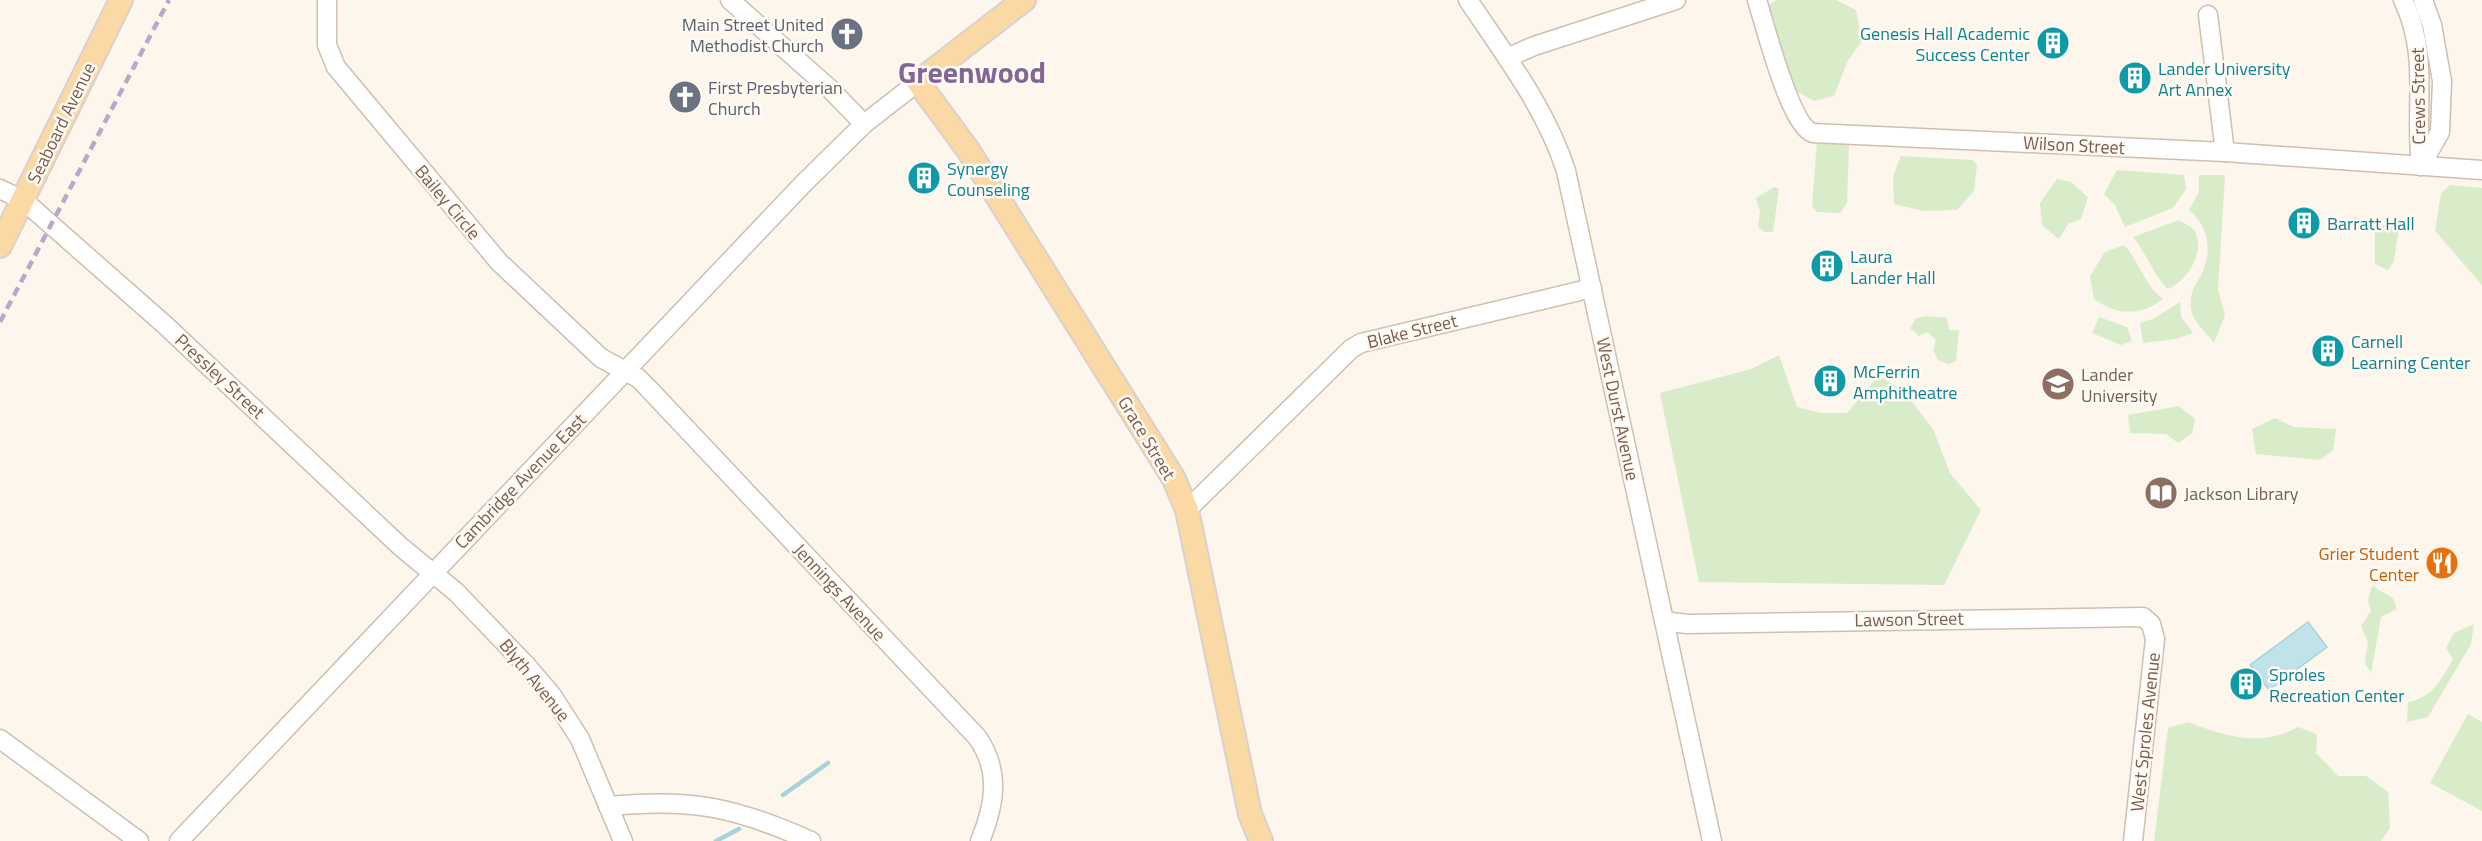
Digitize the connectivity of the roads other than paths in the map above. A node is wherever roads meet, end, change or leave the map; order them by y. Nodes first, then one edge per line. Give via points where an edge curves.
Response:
1 (121, 0) edge
2 (327, 0) edge
3 (730, 0) edge
4 (1024, 0) edge
5 (1468, 0) edge
6 (1676, 0) edge
7 (1757, 0) edge
8 (2403, 0) edge
9 (2423, 0) edge
10 (2208, 15) dead end
11 (1507, 58) junction
12 (918, 82) junction
13 (864, 124) junction
14 (2225, 152) junction
15 (2421, 165) junction
16 (2482, 170) edge
17 (0, 189) edge
18 (23, 200) junction
19 (0, 246) edge
20 (1592, 288) junction
21 (624, 371) junction
22 (1187, 510) junction
23 (433, 573) junction
24 (1664, 621) junction
25 (2151, 624) joint
26 (0, 740) edge
27 (608, 806) junction
28 (139, 841) edge
29 (179, 841) edge
30 (622, 841) edge
31 (811, 841) edge
32 (980, 841) edge
33 (1261, 841) edge
34 (1712, 841) edge
35 (2133, 841) edge

1 - 18 main road, Seaboard Avenue
2 - 21 street, Bailey Circle via 327,45 346,82 499,262 602,358
3 - 13 street
4 - 12 main road
5 - 11 street, West Durst Avenue
6 - 11 street
7 - 14 street, Wilson Street via 1793,112 1807,131
8 - 15 street, Crews Street via 2416,34 2422,79 2418,135
9 - 15 street, Crews Street via 2432,25 2442,81 2440,132
10 - 14 street
11 - 20 street, West Durst Avenue via 1558,147
12 - 13 street, Cambridge Avenue East
12 - 22 main road, Grace Street via 981,170 1174,479
13 - 21 street, Cambridge Avenue East via 802,183
14 - 15 street, Wilson Street
15 - 16 street, Wilson Street
17 - 18 street, Pressley Street
18 - 19 main road, Seaboard Avenue
18 - 23 street, Pressley Street via 165,325
20 - 22 street, Blake Street via 1361,343
20 - 24 street, West Durst Avenue
21 - 23 street, Cambridge Avenue East
21 - 32 street, Jennings Avenue via 648,388 977,737 988,756 994,789 992,813
22 - 33 main road, Grace Street via 1250,814
23 - 27 street, Blyth Avenue via 456,592 551,694 580,739
23 - 29 street, Cambridge Avenue East
24 - 25 street, Lawson Street via 1687,624 2133,615
24 - 34 street, West Durst Avenue
25 - 35 street, West Sproles Avenue via 2155,639
26 - 28 street
27 - 30 street, Blyth Avenue
27 - 31 street via 650,802 703,804 736,811

